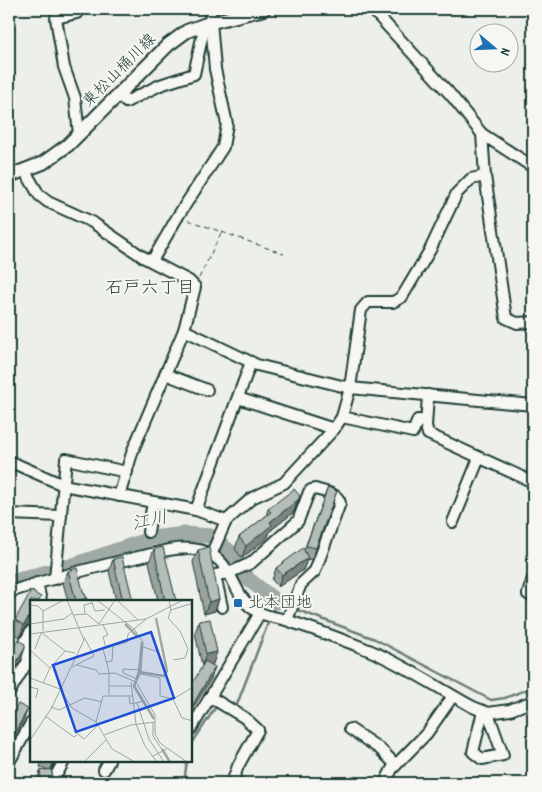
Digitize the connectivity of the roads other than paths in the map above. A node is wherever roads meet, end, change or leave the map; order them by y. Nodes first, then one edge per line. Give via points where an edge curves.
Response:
1 (210, 9) edge
2 (264, 9) edge
3 (372, 9) edge
4 (76, 11) edge
5 (208, 23) junction
6 (119, 95) junction
7 (79, 134) junction
8 (482, 134) junction
9 (533, 167) edge
10 (25, 171) junction
11 (9, 176) edge
12 (486, 176) junction
13 (152, 261) junction
14 (533, 322) edge
15 (184, 330) junction
16 (251, 362) junction
17 (165, 374) junction
18 (350, 388) junction
19 (207, 390) dead end
20 (428, 395) junction
21 (238, 398) junction
22 (533, 405) edge
23 (342, 417) junction
24 (426, 421) junction
25 (334, 429) junction
26 (479, 458) junction
27 (9, 461) edge
28 (127, 472) junction
29 (533, 482) edge
30 (63, 485) junction
31 (120, 496) junction
32 (153, 502) junction
33 (196, 510) junction
34 (9, 514) edge
35 (61, 516) junction
36 (226, 521) junction
37 (453, 522) dead end
38 (148, 532) dead end
39 (211, 555) junction
40 (229, 573) junction
41 (533, 578) edge
42 (55, 579) junction
43 (37, 583) junction
44 (9, 592) edge
45 (533, 597) edge
46 (41, 600) edge
47 (222, 608) dead end
48 (260, 613) junction
49 (287, 620) junction
50 (30, 633) edge
51 (10, 691) dead end
52 (453, 696) junction
53 (210, 697) junction
54 (533, 701) edge
55 (30, 725) edge
56 (192, 727) edge
57 (350, 729) dead end
58 (9, 762) edge
59 (63, 762) edge
60 (396, 765) junction
61 (55, 783) edge
62 (232, 783) edge
63 (385, 783) edge

1 - 5 street
2 - 5 main road, 東松山桶川線
3 - 8 street
4 - 7 street via 56,18 64,67 75,98
5 - 6 main road, 東松山桶川線 via 187,31 168,45
5 - 6 street via 194,74 160,85 126,102
5 - 13 street via 227,124 223,148
6 - 7 main road, 東松山桶川線
7 - 10 main road, 東松山桶川線 via 43,163
8 - 9 street
8 - 12 street
10 - 11 main road, 東松山桶川線
10 - 13 street via 39,195 48,202 92,222
12 - 14 street via 506,318 517,323
12 - 18 street via 471,179 457,193 430,250 402,297 393,302 368,302 360,310
13 - 15 street via 189,280 195,287
15 - 16 street
15 - 17 street
16 - 18 street
16 - 21 street
17 - 19 street
17 - 28 street
18 - 20 street
18 - 23 street
20 - 22 street
20 - 24 street
21 - 25 street
21 - 33 street
23 - 24 street via 413,432 418,420
23 - 25 street
24 - 26 street via 428,434
25 - 36 street via 284,483 252,498
26 - 29 street
26 - 37 street
27 - 30 street
28 - 30 street via 66,458
28 - 31 street
30 - 31 street
30 - 35 street
31 - 32 street
32 - 33 street
32 - 38 street
33 - 36 street
34 - 35 street
35 - 42 street
36 - 39 street
39 - 40 street via 222,562
39 - 42 street via 193,549 174,549 165,556
40 - 47 street via 215,575
40 - 48 street via 238,592
40 - 49 street via 251,563 298,520 311,490 337,496 340,503 315,571 301,584
41 - 45 street via 528,594
42 - 43 street
43 - 44 street
43 - 46 street
48 - 49 street
48 - 53 street
49 - 52 street via 373,652
50 - 51 street via 25,642 28,661
52 - 54 street via 486,712 510,710
52 - 60 street via 427,732
53 - 56 street
53 - 62 street via 245,718 258,730
55 - 58 street
57 - 60 street via 380,749
59 - 61 street
60 - 63 street

